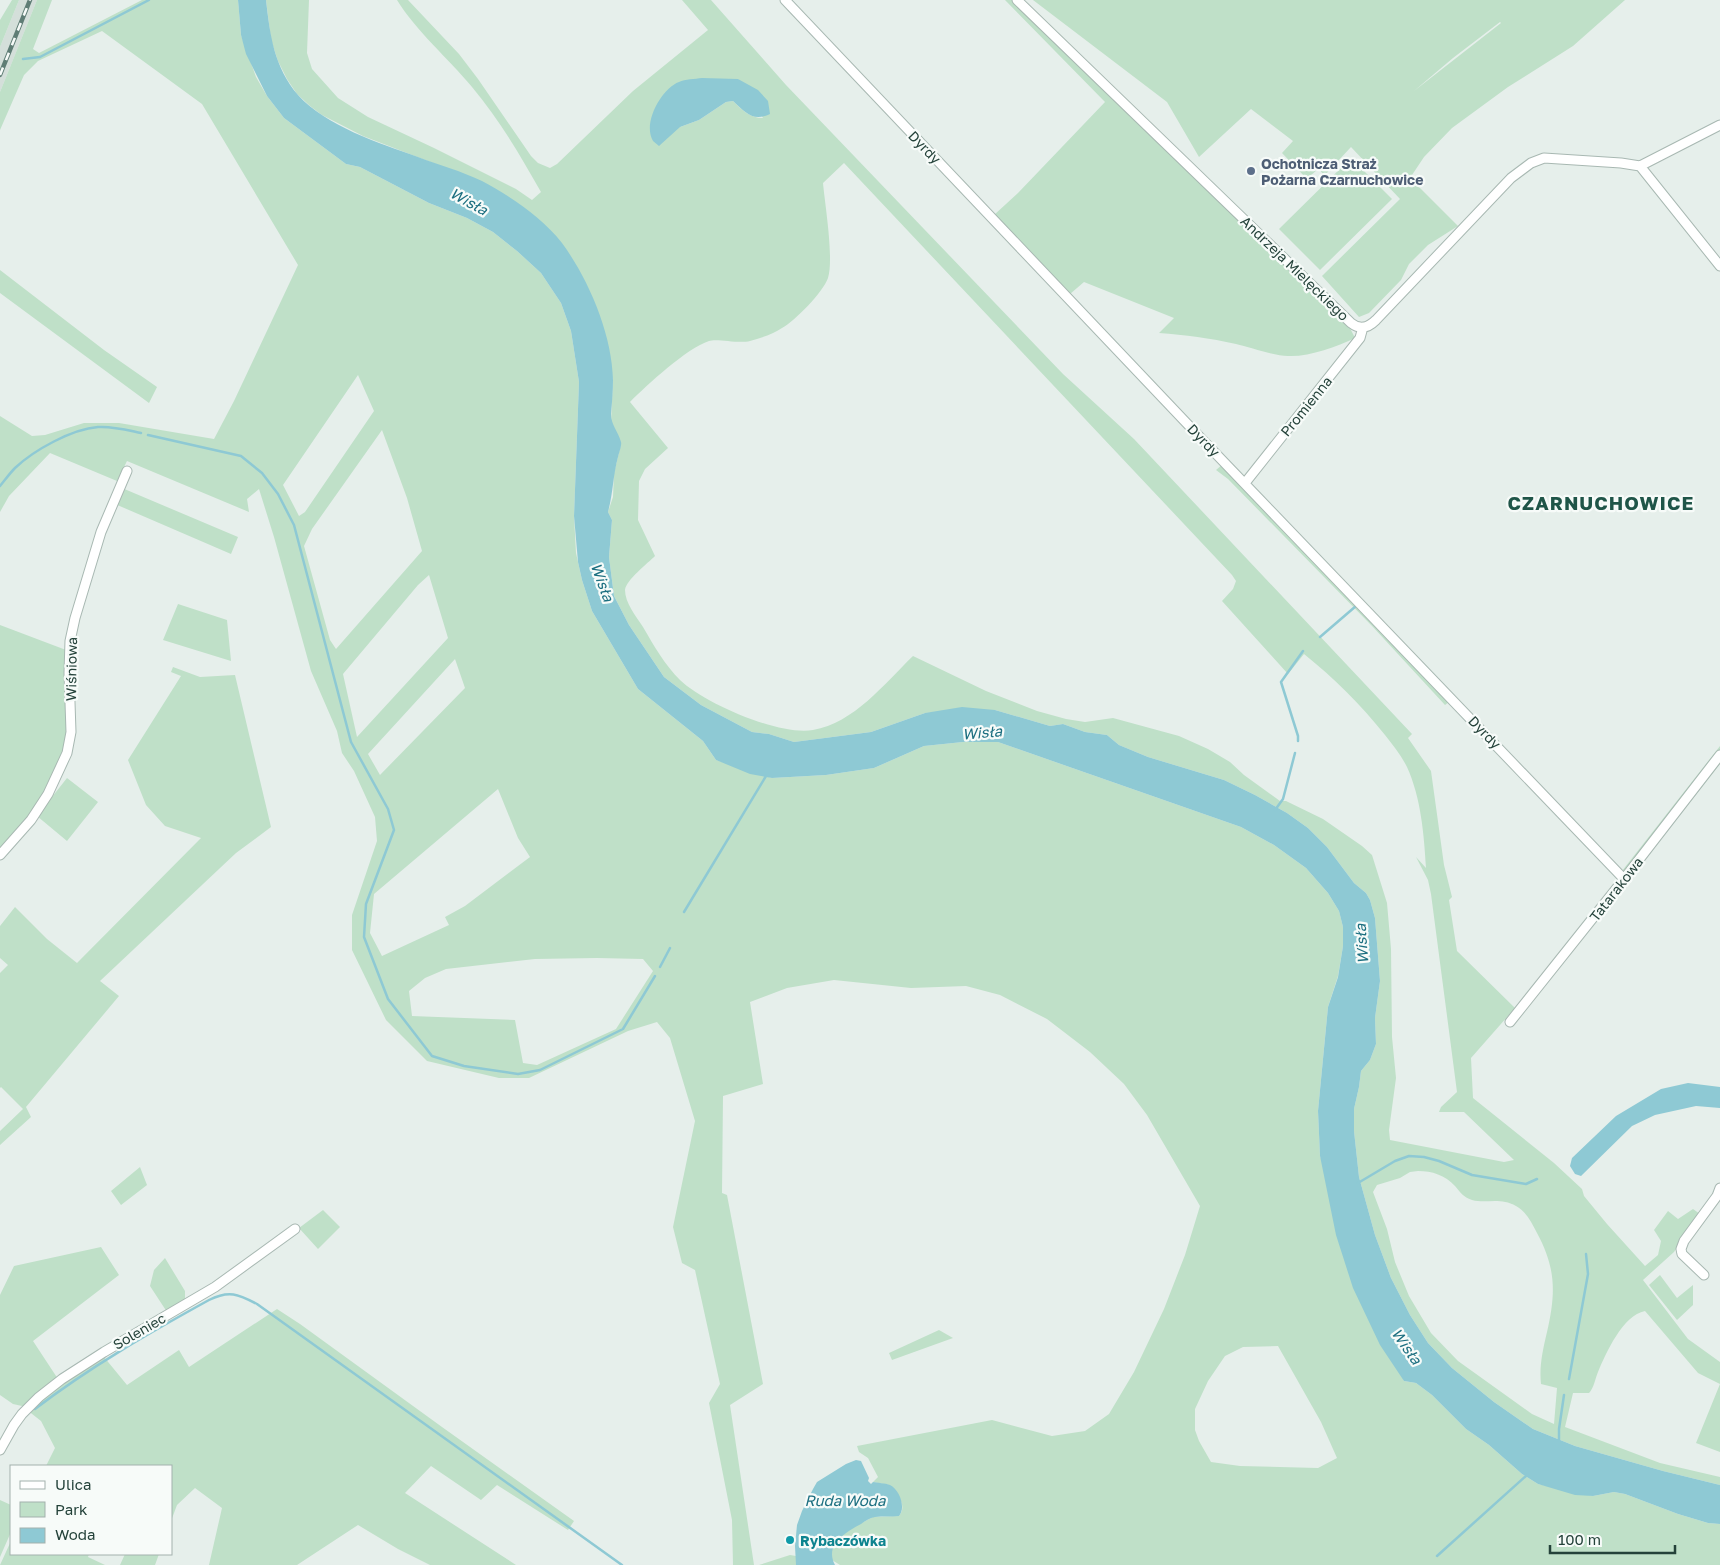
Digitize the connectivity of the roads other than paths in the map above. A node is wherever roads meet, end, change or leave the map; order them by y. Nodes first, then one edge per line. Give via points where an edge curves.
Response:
1 (785, 0) edge
2 (1017, 0) edge
3 (1720, 125) edge
4 (1640, 166) junction
5 (1720, 266) edge
6 (1363, 327) junction
7 (127, 471) dead end
8 (1245, 483) junction
9 (1720, 755) edge
10 (0, 855) edge
11 (1624, 879) junction
12 (1510, 1022) dead end
13 (1720, 1188) edge
14 (295, 1229) dead end
15 (1704, 1275) dead end
16 (0, 1450) edge

1 - 8 street, Dyrdy
2 - 6 street, Andrzeja Mielęckiego via 1351,323
3 - 4 street
4 - 5 street
4 - 6 street, Andrzeja Mielęckiego via 1551,158 1531,163 1512,178 1376,320
6 - 8 street, Promienna via 1360,338
7 - 10 street, Wiśniowa via 102,532 74,618 69,673 71,732 67,753 48,794 31,820
8 - 11 street, Dyrdy
9 - 11 street, Tatarakowa
11 - 12 street, Tatarakowa
13 - 15 street via 1681,1249 1682,1254
14 - 16 street, Soleniec via 215,1287 62,1379 22,1414

